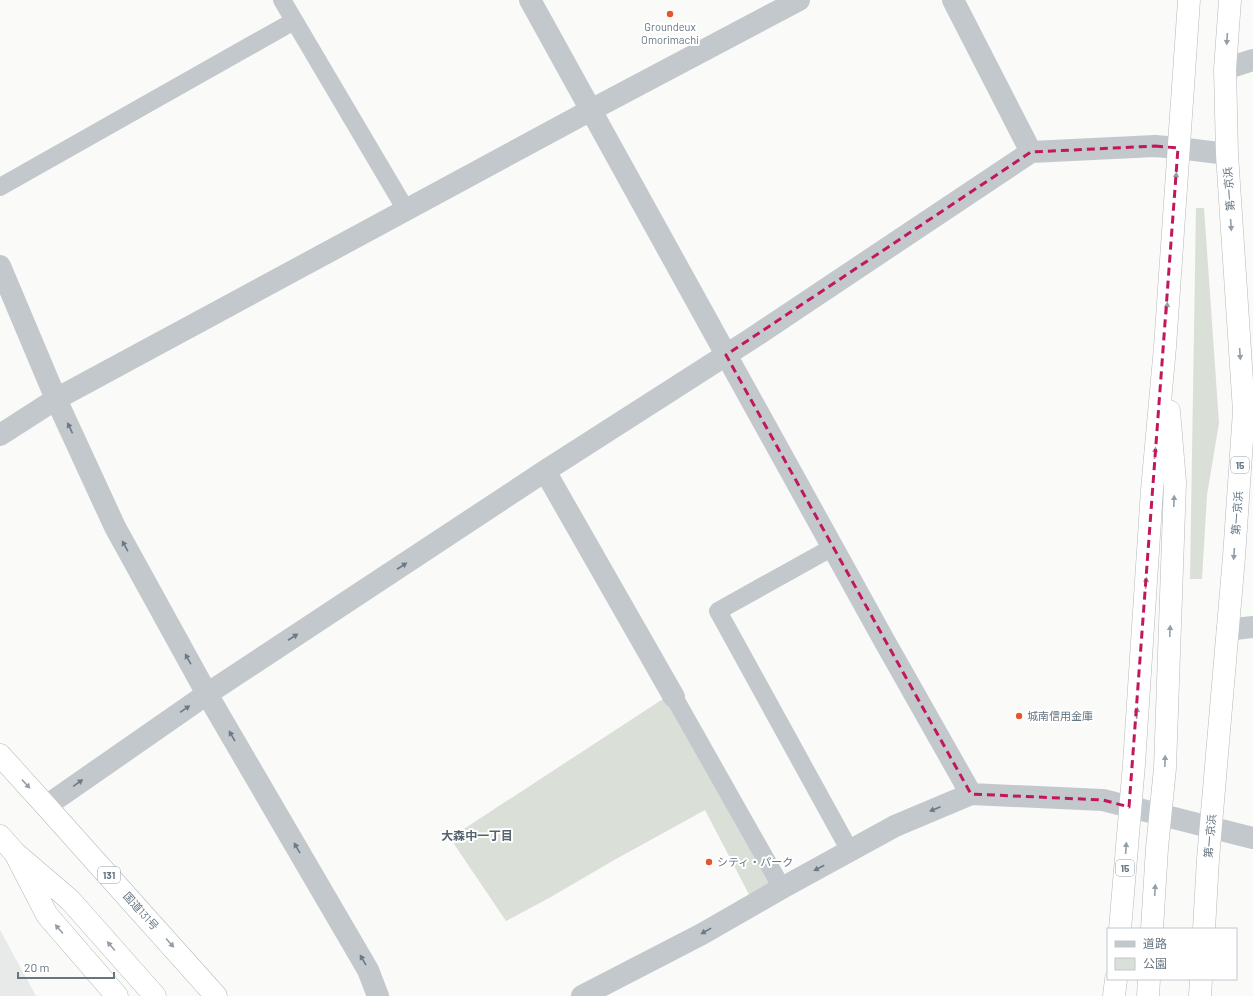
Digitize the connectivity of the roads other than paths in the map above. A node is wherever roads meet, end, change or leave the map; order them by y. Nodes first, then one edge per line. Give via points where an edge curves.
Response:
1 (282, 0) edge
2 (530, 0) edge
3 (799, 0) edge
4 (954, 0) edge
5 (1189, 0) edge
6 (1230, 0) edge
7 (294, 21) junction
8 (1253, 60) edge
9 (1225, 69) junction
10 (591, 110) junction
11 (1178, 148) junction
12 (1031, 152) junction
13 (1227, 154) junction
14 (0, 187) edge
15 (406, 210) junction
16 (0, 266) edge
17 (1165, 347) junction
18 (726, 355) junction
19 (56, 399) junction
20 (0, 435) edge
21 (545, 472) junction
22 (833, 547) junction
23 (1253, 627) edge
24 (1227, 630) junction
25 (207, 694) junction
26 (674, 697) joint
27 (0, 755) edge
28 (971, 794) junction
29 (46, 806) junction
30 (1129, 807) junction
31 (1160, 814) junction
32 (1211, 827) junction
33 (0, 836) edge
34 (1253, 838) edge
35 (850, 851) junction
36 (15, 853) junction
37 (782, 888) junction
38 (1120, 928) edge
39 (1152, 928) edge
40 (1204, 928) edge
41 (1116, 980) edge
42 (1149, 980) edge
43 (1201, 980) edge
44 (117, 996) edge
45 (155, 996) edge
46 (216, 996) edge
47 (378, 996) edge
48 (583, 996) edge
49 (1114, 996) edge
50 (1148, 996) edge
51 (1200, 996) edge

1 - 7 lane
2 - 10 street
3 - 10 street
4 - 12 street via 977,61
5 - 11 highway, 15
6 -> 9 highway, 第一京浜 / 15
7 - 14 lane
7 - 15 lane
8 - 9 street
9 - 13 highway, 第一京浜 / 15
10 - 15 street
10 - 18 street
11 - 12 street via 1155,146
11 - 13 street
17 -> 11 highway, 15
12 - 18 street
13 -> 24 highway, 第一京浜 / 15 via 1244,411
15 - 19 street
16 - 19 street
30 -> 17 highway, 15
31 -> 17 highway, 15 via 1165,768 1175,482
18 - 21 street
18 - 22 street
19 - 20 street
25 -> 19 street via 115,527
25 -> 21 street
21 - 26 street
22 - 28 street
22 - 35 lane via 718,611
23 - 24 street
24 - 32 highway, 第一京浜 / 15
29 -> 25 street
47 -> 25 street via 368,970
26 - 37 lane
27 -> 29 highway, 国道131号 / 131
28 - 30 street via 1103,800
28 -> 35 street via 895,826
29 -> 46 highway, 国道131号 / 131
30 - 31 street
38 -> 30 highway, 15
31 - 32 street
39 -> 31 highway, 15
32 - 34 street
32 - 40 highway, 第一京浜 / 15
33 - 36 highway
35 -> 37 street
44 -> 36 highway via 47,915
45 -> 36 highway via 70,900
37 -> 48 street via 702,934
41 - 49 highway
42 - 50 highway
43 - 51 highway

